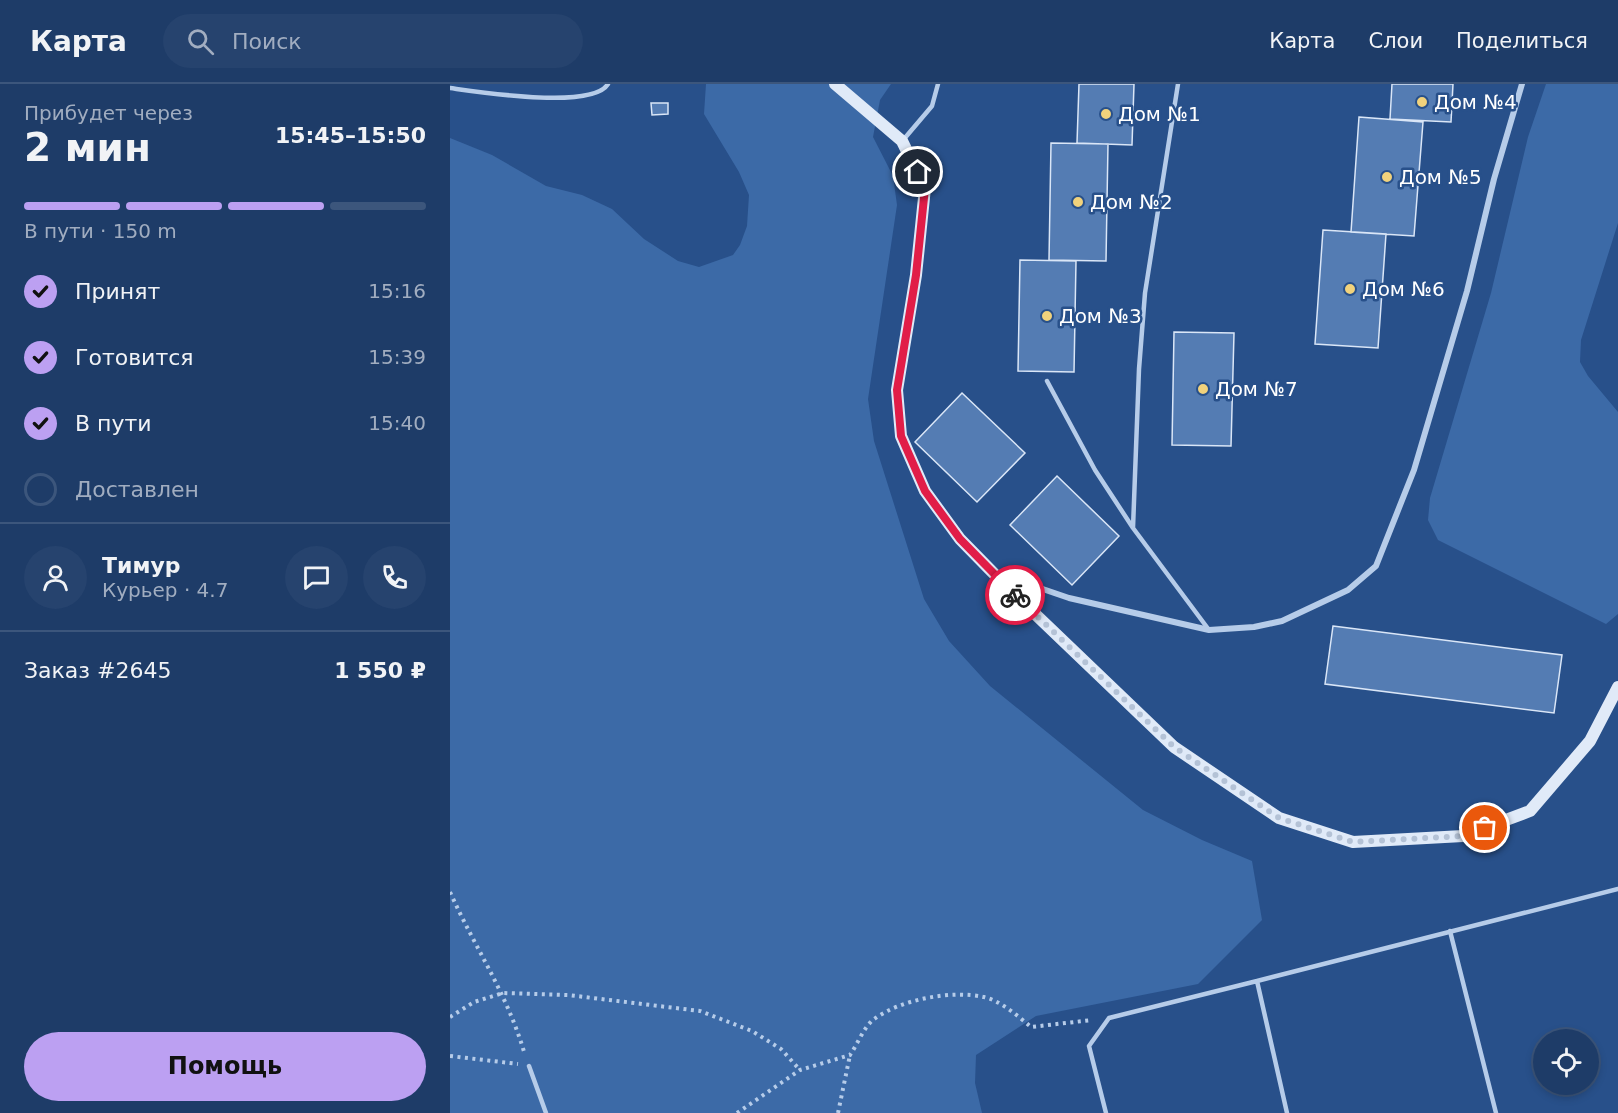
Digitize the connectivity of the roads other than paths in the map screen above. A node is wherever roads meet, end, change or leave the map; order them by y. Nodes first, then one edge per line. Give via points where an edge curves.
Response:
1 (608, 84) edge
2 (836, 84) edge
3 (938, 84) edge
4 (1178, 84) edge
5 (1522, 84) edge
6 (450, 88) edge
7 (902, 141) junction
8 (1047, 381) dead end
9 (1133, 528) junction
10 (992, 571) junction
11 (1209, 630) junction
12 (1618, 687) edge
13 (1618, 889) edge
14 (1450, 931) junction
15 (1257, 981) junction
16 (529, 1066) road end
17 (546, 1113) edge
18 (1106, 1113) edge
19 (1287, 1113) edge
20 (1496, 1113) edge

1 - 6 lane via 600,93 577,98
2 - 7 main road
3 - 7 lane via 933,106
4 - 9 lane via 1145,293 1138,369
5 - 11 street via 1414,470 1376,566 1348,590 1282,621
7 - 10 main road via 925,188 916,275 897,390 901,436 925,491 960,539
8 - 9 lane via 1095,470
9 - 11 lane
10 - 11 street via 1069,598
10 - 12 main road via 1174,747 1279,818 1353,842 1463,836 1530,811 1590,741
13 - 14 lane
14 - 15 lane
14 - 20 lane
15 - 18 lane via 1109,1018 1089,1046
15 - 19 lane
16 - 17 lane

